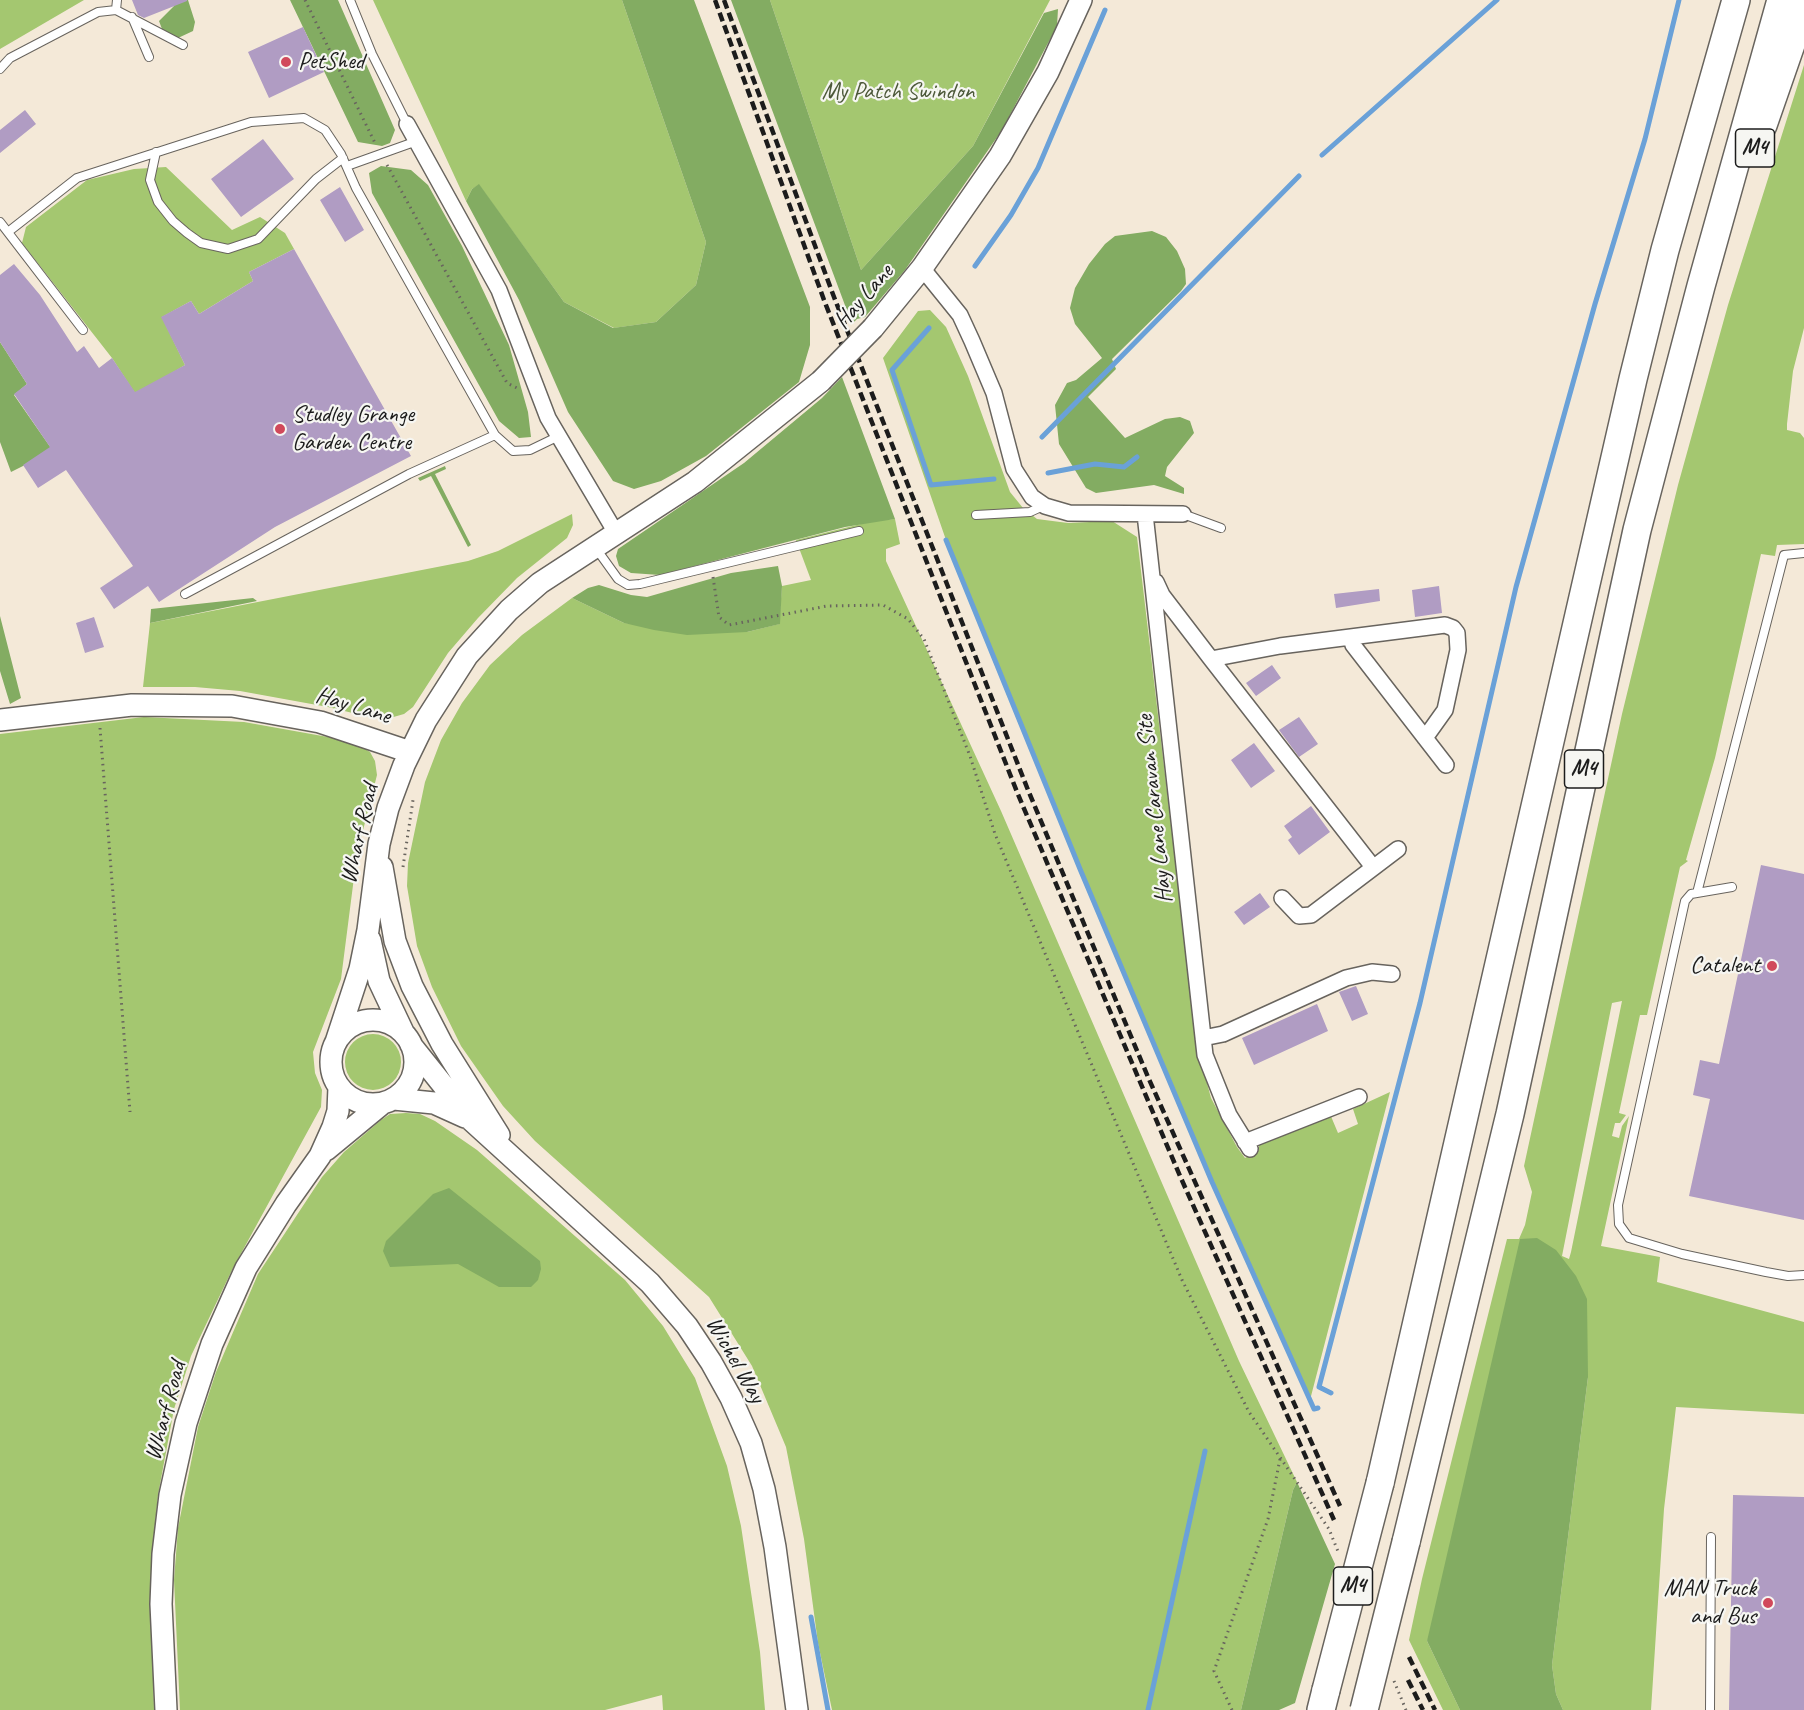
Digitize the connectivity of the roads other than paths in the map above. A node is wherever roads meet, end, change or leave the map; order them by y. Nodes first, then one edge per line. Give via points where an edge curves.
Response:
1 (117, 0) edge
2 (350, 0) edge
3 (1081, 0) edge
4 (1736, 0) edge
5 (1781, 0) edge
6 (1804, 7) edge
7 (116, 10) junction
8 (132, 17) junction
9 (183, 45) dead end
10 (149, 57) dead end
11 (0, 69) edge
12 (407, 124) joint
13 (417, 141) junction
14 (156, 152) junction
15 (343, 158) junction
16 (347, 166) junction
17 (0, 222) edge
18 (8, 232) junction
19 (922, 268) junction
20 (1701, 286) junction
21 (83, 330) dead end
22 (495, 435) junction
23 (559, 436) junction
24 (1045, 506) junction
25 (1145, 514) junction
26 (1183, 514) joint
27 (976, 515) dead end
28 (1221, 528) dead end
29 (859, 531) dead end
30 (616, 533) junction
31 (595, 546) junction
32 (1804, 553) edge
33 (1152, 574) junction
34 (185, 594) dead end
35 (1351, 637) junction
36 (1211, 659) junction
37 (0, 720) edge
38 (1425, 738) junction
39 (410, 752) junction
40 (1446, 765) dead end
41 (379, 844) junction
42 (1398, 849) dead end
43 (1373, 867) junction
44 (1732, 887) dead end
45 (1697, 893) junction
46 (1282, 898) dead end
47 (368, 930) junction
48 (1392, 974) dead end
49 (1203, 1038) junction
50 (408, 1040) junction
51 (336, 1042) junction
52 (339, 1087) junction
53 (1359, 1097) dead end
54 (388, 1101) junction
55 (471, 1120) junction
56 (320, 1156) junction
57 (512, 1156) junction
58 (1804, 1275) edge
59 (1711, 1538) dead end
60 (1323, 1700) edge
61 (166, 1710) edge
62 (797, 1710) edge
63 (1364, 1710) edge
64 (1710, 1710) edge

1 - 7 lane
2 - 12 lane
3 - 19 main road, Hay Lane via 1013,136
4 - 60 highway, M4, bridge via 1630,390 1380,1483
5 - 20 highway, M4
6 - 20 highway, M4 via 1754,153
7 - 8 lane
7 - 11 lane via 98,12 10,58
8 - 9 lane
8 - 10 lane
12 - 13 street
13 - 16 lane
13 - 23 street via 499,290 536,390
14 - 15 lane via 251,122 304,118 325,130
14 - 15 lane via 150,180 158,202 173,221 201,243 228,249 258,239 316,179
14 - 18 lane via 77,178
15 - 16 lane
16 - 22 lane
17 - 18 lane
18 - 21 lane
19 - 24 street via 960,315 994,393 1014,469 1026,490
19 - 30 main road, Hay Lane, bridge via 873,328 822,381 695,482
20 - 63 highway, M4, bridge via 1637,530 1510,1114
22 - 23 lane via 513,451 530,450
22 - 34 lane via 398,480
23 - 30 street
24 - 25 street via 1069,513
24 - 27 lane via 1030,512
25 - 26 street
25 - 33 street, Hay Lane Caravan Site
26 - 28 lane
29 - 31 lane via 628,585 613,573
30 - 31 main road, Hay Lane
31 - 39 main road, Hay Lane via 540,583 480,640 437,701
32 - 45 lane via 1784,555
33 - 36 street, Hay Lane Caravan Site via 1162,595
33 - 49 street, Hay Lane Caravan Site
35 - 36 street
35 - 38 street via 1353,645
35 - 38 street via 1438,624 1454,628 1458,650 1448,700 1438,723
36 - 43 street, Hay Lane Caravan Site
37 - 39 main road, Hay Lane via 167,703 250,708 320,722
38 - 40 street
39 - 41 main road, Wharf Road
41 - 47 main road, Wharf Road
41 - 57 main road via 395,941 411,986
42 - 43 street
43 - 46 street via 1311,915 1299,916
44 - 45 lane
45 - 58 lane via 1684,901 1618,1205 1619,1224 1629,1238 1682,1254 1777,1274
47 - 50 main road, Wharf Road via 379,981
47 - 51 main road, Wharf Road via 357,980
48 - 49 street via 1372,972 1346,978 1223,1034
49 - 53 street, Hay Lane Caravan Site via 1221,1098 1248,1146
50 - 51 main road via 392,1024 371,1020 350,1026
50 - 54 main road, Wharf Road via 414,1055 414,1072 406,1087
50 - 55 main road, Wichel Way
51 - 52 main road, Wharf Road via 331,1067
52 - 54 main road via 361,1103
52 - 56 main road, Wharf Road via 336,1119
54 - 55 main road, Wichel Way via 434,1103
54 - 56 main road, Wharf Road
55 - 57 main road, Wichel Way
56 - 61 main road, Wharf Road via 246,1268 212,1344 188,1415 170,1496 163,1554
57 - 62 main road, Wichel Way via 666,1300 705,1353 731,1398 764,1490
59 - 64 lane

